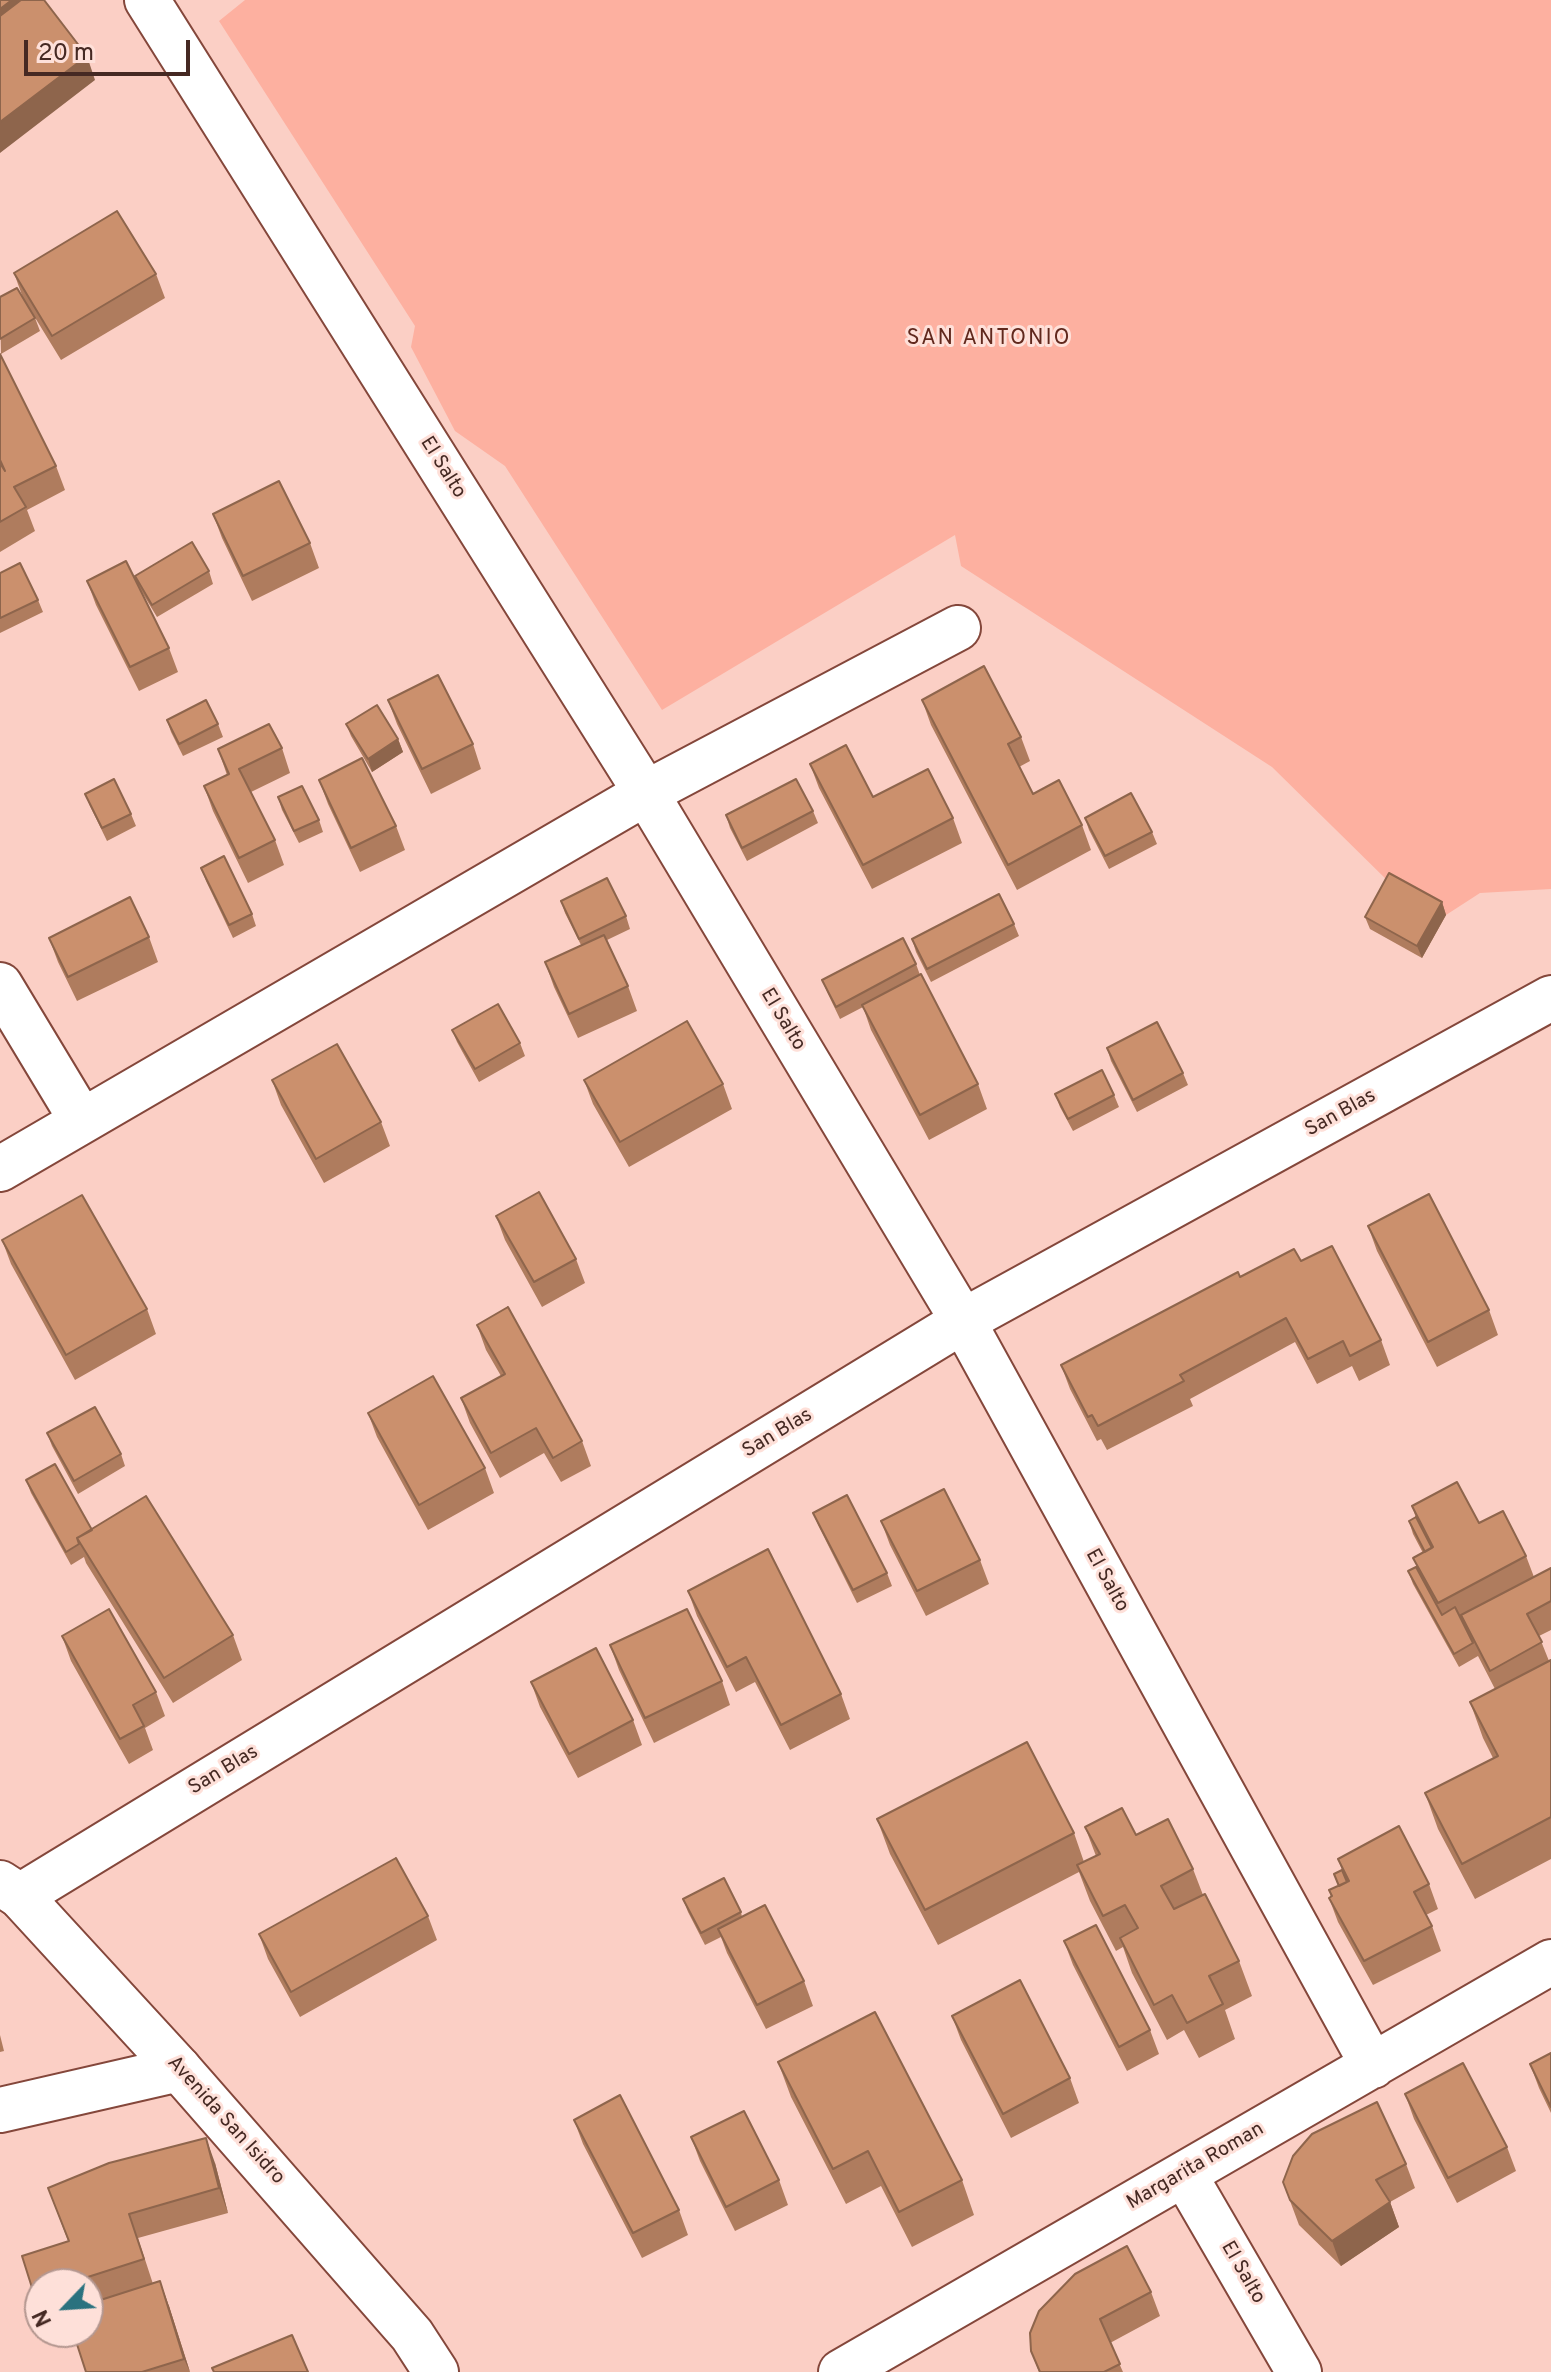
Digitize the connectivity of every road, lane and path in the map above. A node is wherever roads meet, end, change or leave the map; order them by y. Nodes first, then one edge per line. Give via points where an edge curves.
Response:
1 (147, 0) edge
2 (958, 628) dead end
3 (646, 793) junction
4 (0, 985) edge
5 (1551, 998) edge
6 (82, 1121) junction
7 (0, 1169) edge
8 (963, 1321) junction
9 (10, 1889) edge
10 (1551, 1962) edge
11 (1373, 2066) junction
12 (179, 2069) junction
13 (0, 2110) edge
14 (1184, 2174) junction
15 (436, 2372) edge
16 (841, 2372) edge
17 (1299, 2372) edge

1 - 3 street, El Salto
2 - 3 street
3 - 6 street
3 - 8 street, El Salto
4 - 6 street
5 - 8 street, San Blas
6 - 7 street
8 - 9 street, San Blas
8 - 11 street, El Salto
9 - 12 street, Avenida San Isidro
10 - 11 street, Margarita Roman
11 - 14 street, Margarita Roman
12 - 13 street
12 - 15 street, Avenida San Isidro via 412,2335
14 - 16 street, Margarita Roman
14 - 17 street, El Salto

